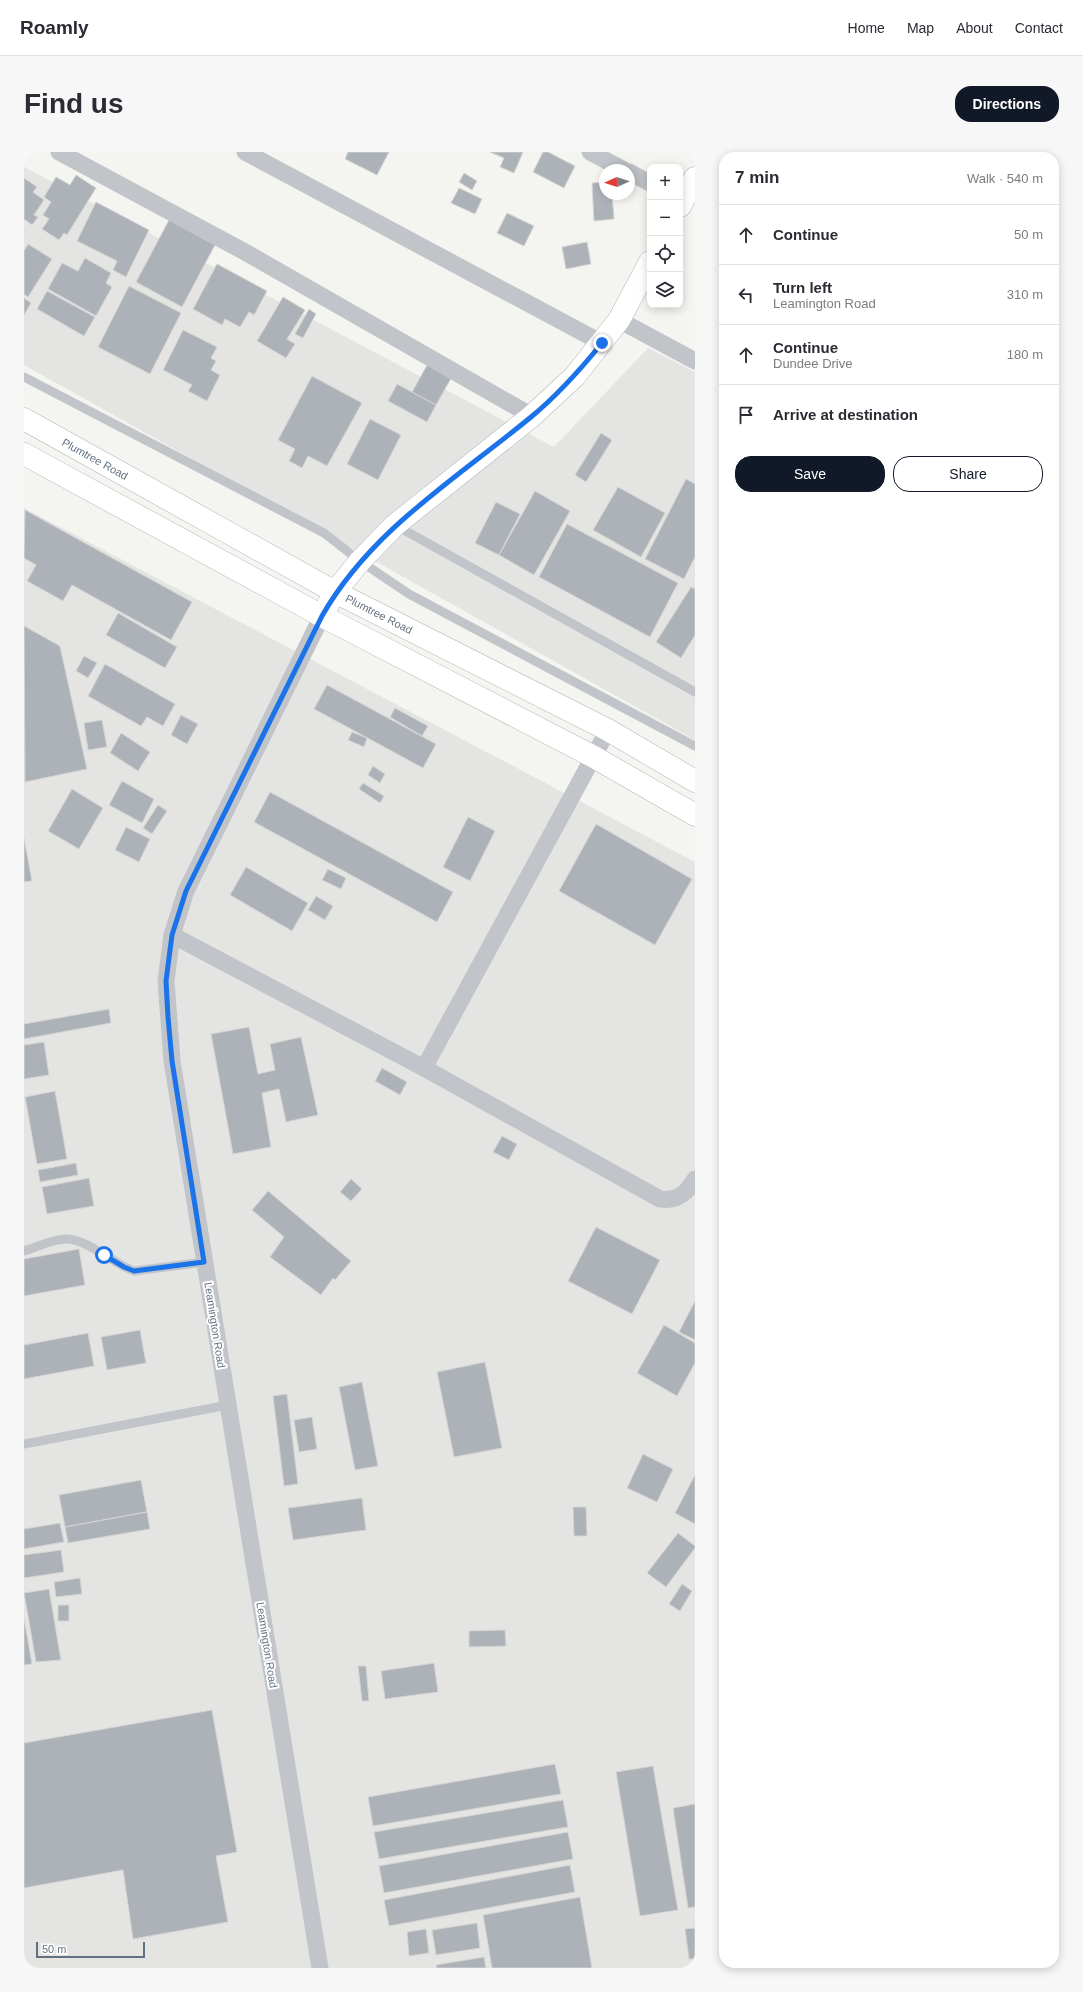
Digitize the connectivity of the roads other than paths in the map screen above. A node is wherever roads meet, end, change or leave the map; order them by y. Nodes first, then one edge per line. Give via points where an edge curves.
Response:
1 (59, 152) edge
2 (246, 152) edge
3 (590, 152) edge
4 (613, 164) edge
5 (635, 175) edge
6 (695, 178) edge
7 (647, 181) edge
8 (682, 200) edge
9 (647, 268) edge
10 (619, 320) junction
11 (602, 343) junction
12 (695, 361) edge
13 (24, 377) edge
14 (532, 416) junction
15 (24, 419) edge
16 (24, 454) edge
17 (395, 525) junction
18 (360, 561) junction
19 (335, 592) junction
20 (322, 616) junction
21 (695, 692) edge
22 (608, 730) junction
23 (695, 746) edge
24 (594, 757) junction
25 (695, 781) edge
26 (695, 815) edge
27 (172, 935) junction
28 (424, 1068) junction
29 (695, 1179) edge
30 (24, 1251) edge
31 (204, 1262) junction
32 (228, 1405) junction
33 (24, 1444) edge
34 (320, 1968) edge

1 - 14 street via 245,252
2 - 11 street
3 - 4 street
5 - 7 street
6 - 8 main road
9 - 10 main road
10 - 11 main road
10 - 12 street
11 - 14 main road via 575,376
13 - 18 lane via 324,533
14 - 17 main road
15 - 19 main road, Plumtree Road
16 - 20 main road
17 - 18 main road
17 - 21 lane
18 - 19 main road
18 - 23 lane via 409,594
19 - 20 main road
19 - 22 main road, Plumtree Road
20 - 24 main road
20 - 27 street, Leamington Road via 186,891
22 - 24 street
22 - 25 main road, Plumtree Road
24 - 26 main road
24 - 28 street
27 - 28 street
27 - 31 street, Leamington Road via 166,981 172,1061
28 - 29 street via 660,1199 668,1200 684,1195
30 - 31 lane via 66,1239 78,1241 134,1271
31 - 32 street, Leamington Road
32 - 33 lane
32 - 34 street, Leamington Road

